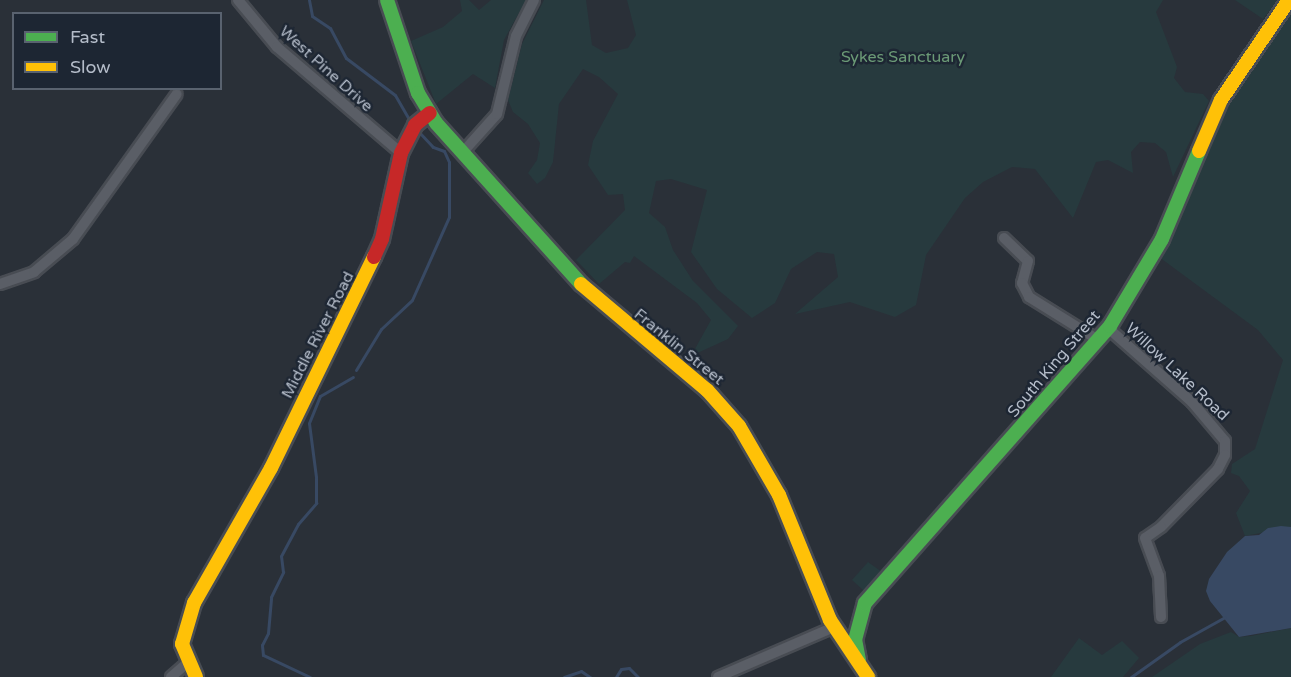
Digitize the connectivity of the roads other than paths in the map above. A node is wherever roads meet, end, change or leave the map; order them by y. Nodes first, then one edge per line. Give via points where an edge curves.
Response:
1 (238, 0) edge
2 (387, 0) edge
3 (534, 0) edge
4 (1289, 0) edge
5 (177, 94) dead end
6 (425, 116) junction
7 (401, 153) junction
8 (462, 153) junction
9 (1004, 238) dead end
10 (0, 284) edge
11 (1108, 328) junction
12 (1098, 340) junction
13 (1161, 617) dead end
14 (834, 627) junction
15 (859, 662) junction
16 (187, 663) junction
17 (171, 677) edge
18 (196, 677) edge
19 (718, 677) edge
20 (868, 677) edge

1 - 7 street, West Pine Drive via 278,47
2 - 6 street
3 - 8 street via 516,36 497,114
4 - 11 street, South King Street via 1221,100 1162,238
5 - 10 street via 73,239 34,272
6 - 7 street, Middle River Road
6 - 8 street, Franklin Street
7 - 16 street, Middle River Road via 373,263 271,468 194,603 182,644
8 - 14 street, Franklin Street via 593,297 701,385 739,426 779,495
9 - 12 street via 1028,261 1022,283 1029,297
11 - 12 street, South King Street
11 - 13 street, Willow Lake Road via 1192,402 1225,441 1225,455 1218,469 1161,527 1145,537 1159,576
12 - 15 street, South King Street via 865,603 855,640
14 - 15 street, Franklin Street
14 - 19 street
15 - 20 street, Franklin Street
16 - 17 street
16 - 18 street, Middle River Road

